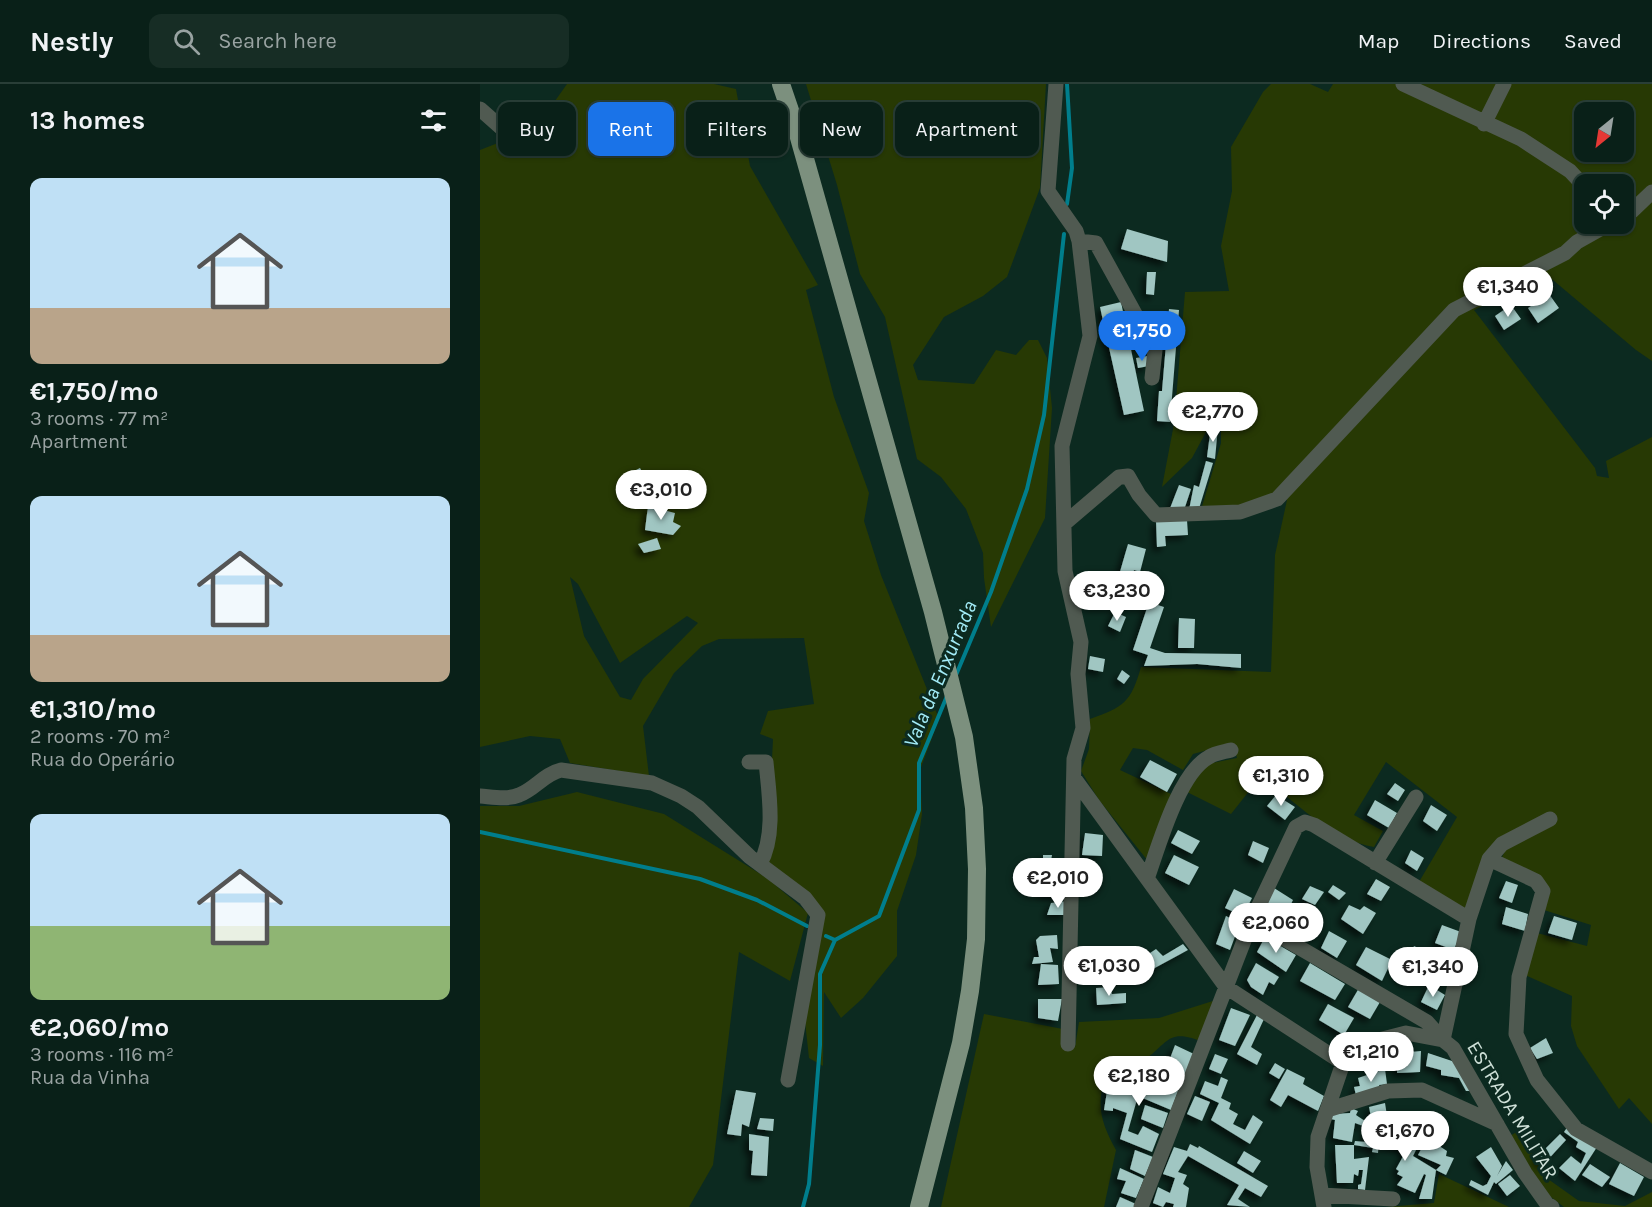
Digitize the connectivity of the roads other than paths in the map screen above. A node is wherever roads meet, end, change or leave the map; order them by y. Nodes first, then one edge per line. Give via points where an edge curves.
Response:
1 (781, 84) edge
2 (1056, 84) edge
3 (1403, 84) edge
4 (1504, 84) edge
5 (480, 109) edge
6 (498, 124) edge
7 (1484, 124) junction
8 (1574, 175) edge
9 (1652, 192) edge
10 (1634, 206) edge
11 (1591, 234) edge
12 (1079, 241) junction
13 (1152, 378) dead end
14 (1065, 523) junction
15 (1232, 750) dead end
16 (749, 762) dead end
17 (1074, 778) junction
18 (480, 796) edge
19 (1416, 797) dead end
20 (1550, 819) dead end
21 (1489, 859) junction
22 (1375, 862) junction
23 (760, 864) junction
24 (1148, 876) junction
25 (1469, 919) junction
26 (1252, 920) junction
27 (1226, 987) junction
28 (1443, 1040) junction
29 (1068, 1044) dead end
30 (1342, 1063) junction
31 (788, 1080) dead end
32 (1327, 1110) junction
33 (1497, 1124) junction
34 (1652, 1172) edge
35 (1393, 1198) dead end
36 (1323, 1201) edge
37 (919, 1207) edge
38 (1141, 1207) edge
39 (1552, 1207) edge

1 - 37 main road via 944,654 970,771 977,869 972,980 961,1043
2 - 12 street via 1048,191
3 - 7 street
4 - 7 street
5 - 6 street
7 - 8 street via 1521,139
9 - 10 street
11 - 14 street via 1565,253 1454,310 1277,499 1240,512 1156,514 1128,476 1119,477
12 - 13 street via 1096,243 1155,350
12 - 14 street via 1090,336 1062,446
14 - 17 street via 1065,571 1081,642 1078,674 1083,728 1074,759
15 - 24 street via 1208,757 1184,784
16 - 23 street via 766,762 769,827
17 - 24 street
17 - 29 street
18 - 23 street via 519,795 561,770 652,783 698,807
19 - 22 street
20 - 21 street via 1502,844
21 - 25 street
21 - 34 street via 1536,881 1543,891 1520,976 1516,1034 1537,1080 1576,1129
22 - 25 street
22 - 26 street via 1305,822 1290,837
23 - 31 street via 806,898 818,915
24 - 27 street
25 - 28 street
26 - 27 street
26 - 28 street via 1427,1022
27 - 30 street
27 - 38 street
28 - 30 street, ESTRADA MILITAR via 1406,1033 1379,1038 1357,1048
28 - 33 street, ESTRADA MILITAR via 1462,1059
30 - 32 street
32 - 33 street via 1388,1091 1422,1090
32 - 36 street via 1318,1137 1317,1167
33 - 39 street, ESTRADA MILITAR via 1525,1173
35 - 36 street

